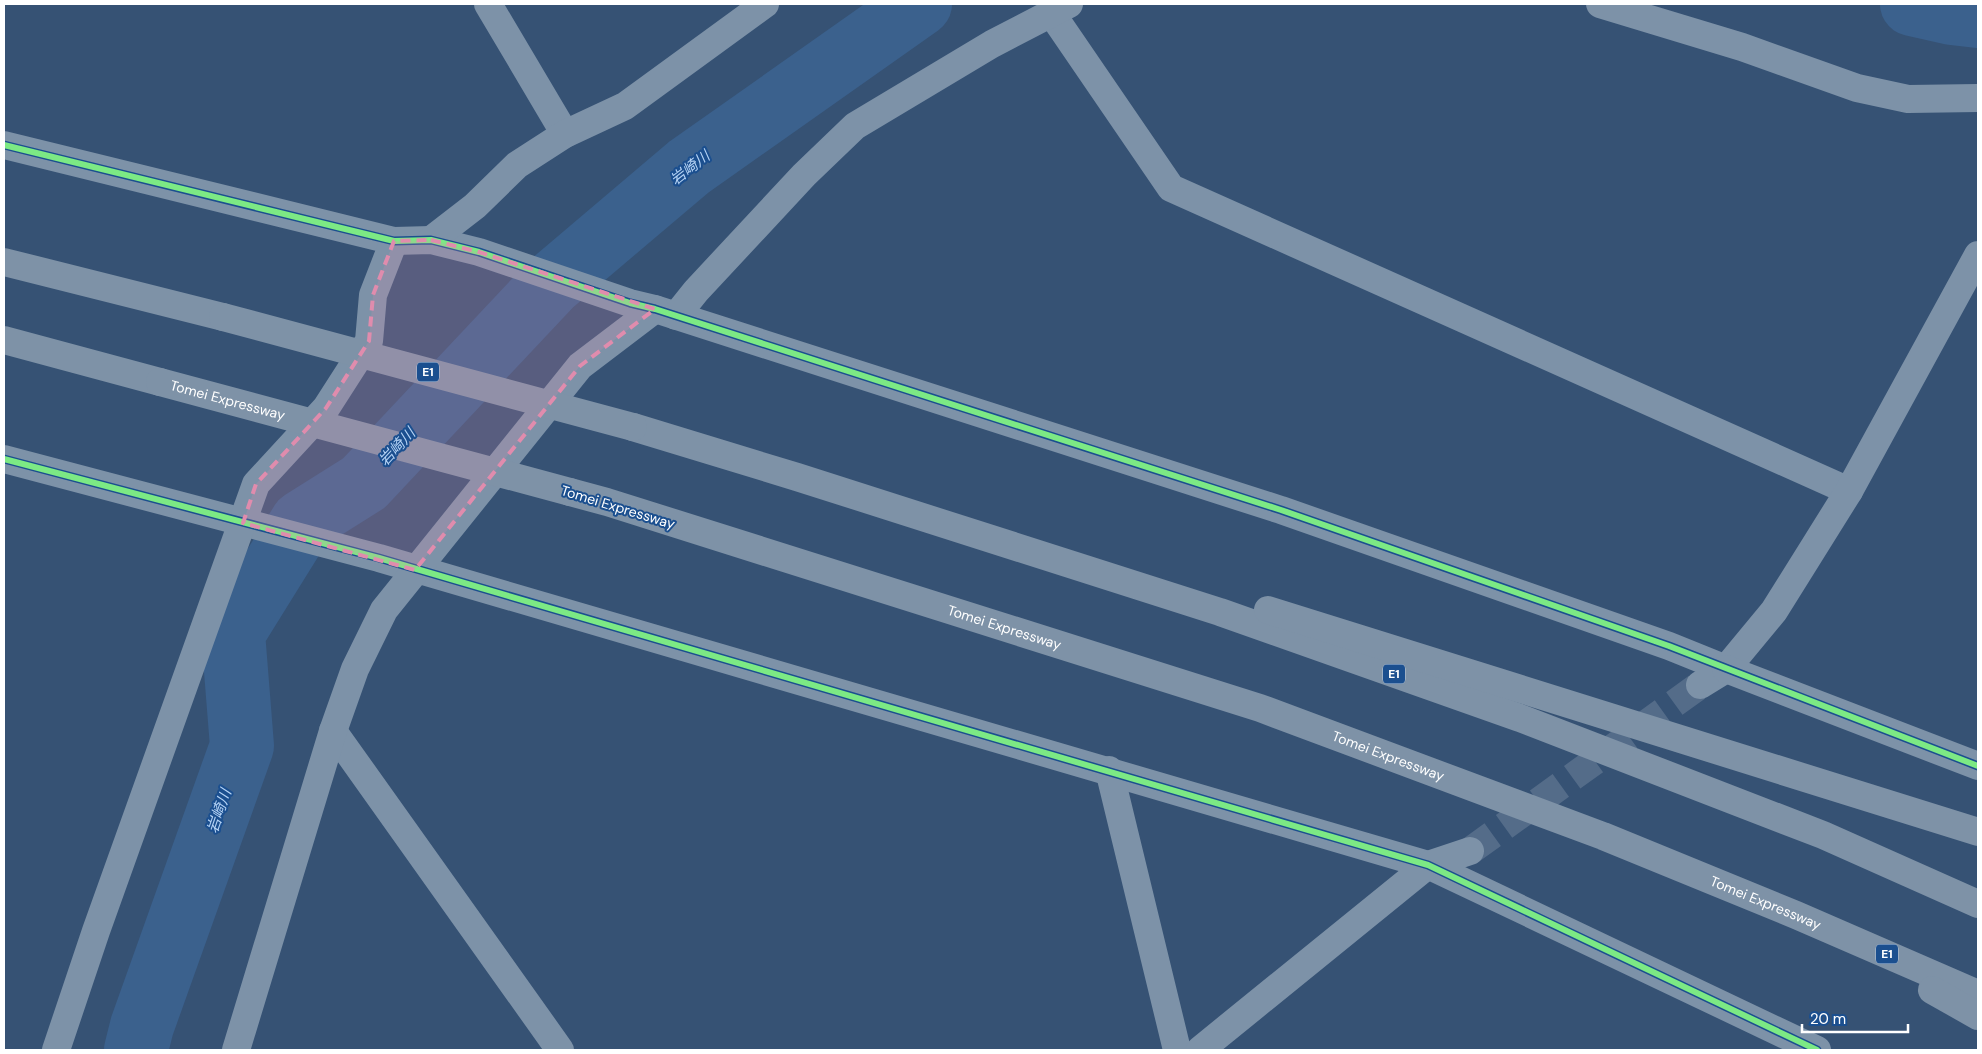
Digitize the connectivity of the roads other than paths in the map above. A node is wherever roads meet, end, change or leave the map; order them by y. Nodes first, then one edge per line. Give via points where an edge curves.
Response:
1 (488, 4) edge
2 (765, 4) edge
3 (1600, 4) edge
4 (1061, 9) edge
5 (1978, 98) edge
6 (565, 134) junction
7 (4, 145) edge
8 (432, 240) junction
9 (394, 241) junction
10 (1978, 255) edge
11 (4, 262) edge
12 (654, 309) junction
13 (4, 340) edge
14 (4, 459) edge
15 (797, 477) junction
16 (1849, 491) junction
17 (243, 523) junction
18 (415, 570) junction
19 (1726, 669) junction
20 (1700, 685) tunnel mouth
21 (332, 731) junction
22 (1978, 766) edge
23 (1109, 770) junction
24 (1978, 832) edge
25 (1470, 851) tunnel mouth
26 (1428, 864) junction
27 (1978, 904) edge
28 (1796, 915) junction
29 (1978, 994) edge
30 (1978, 1016) edge
31 (56, 1050) edge
32 (236, 1050) edge
33 (560, 1050) edge
34 (1177, 1050) edge
35 (1200, 1050) edge
36 (1817, 1050) edge

1 - 6 street
2 - 6 street via 626,106
3 - 5 street via 1742,47 1857,88 1908,99
4 - 12 street via 992,44 855,126 804,175 696,291
4 - 16 street via 1171,188
6 - 8 street via 516,164 475,206
7 - 9 street
8 - 9 street
8 - 12 street
9 - 17 street via 373,294 369,341 326,408 256,484
10 - 16 street
11 - 15 highway, E1, bridge via 633,427
12 - 18 street via 580,366
12 - 19 street via 1282,510
13 - 28 highway, Tomei Expressway / E1, bridge via 607,502 1260,708 1603,836
14 - 17 street
15 - 24 highway via 1230,598
15 - 27 highway, E1 via 1220,612 1520,718 1823,835
16 - 19 street via 1774,611
17 - 18 street
17 - 31 street
18 - 21 street via 384,610 355,669
18 - 23 street
19 - 20 street
19 - 22 street
21 - 32 street
21 - 33 street
23 - 26 street
23 - 34 street
25 - 26 street
26 - 35 street
26 - 36 street
28 - 29 highway, Tomei Expressway / E1
28 - 30 highway

